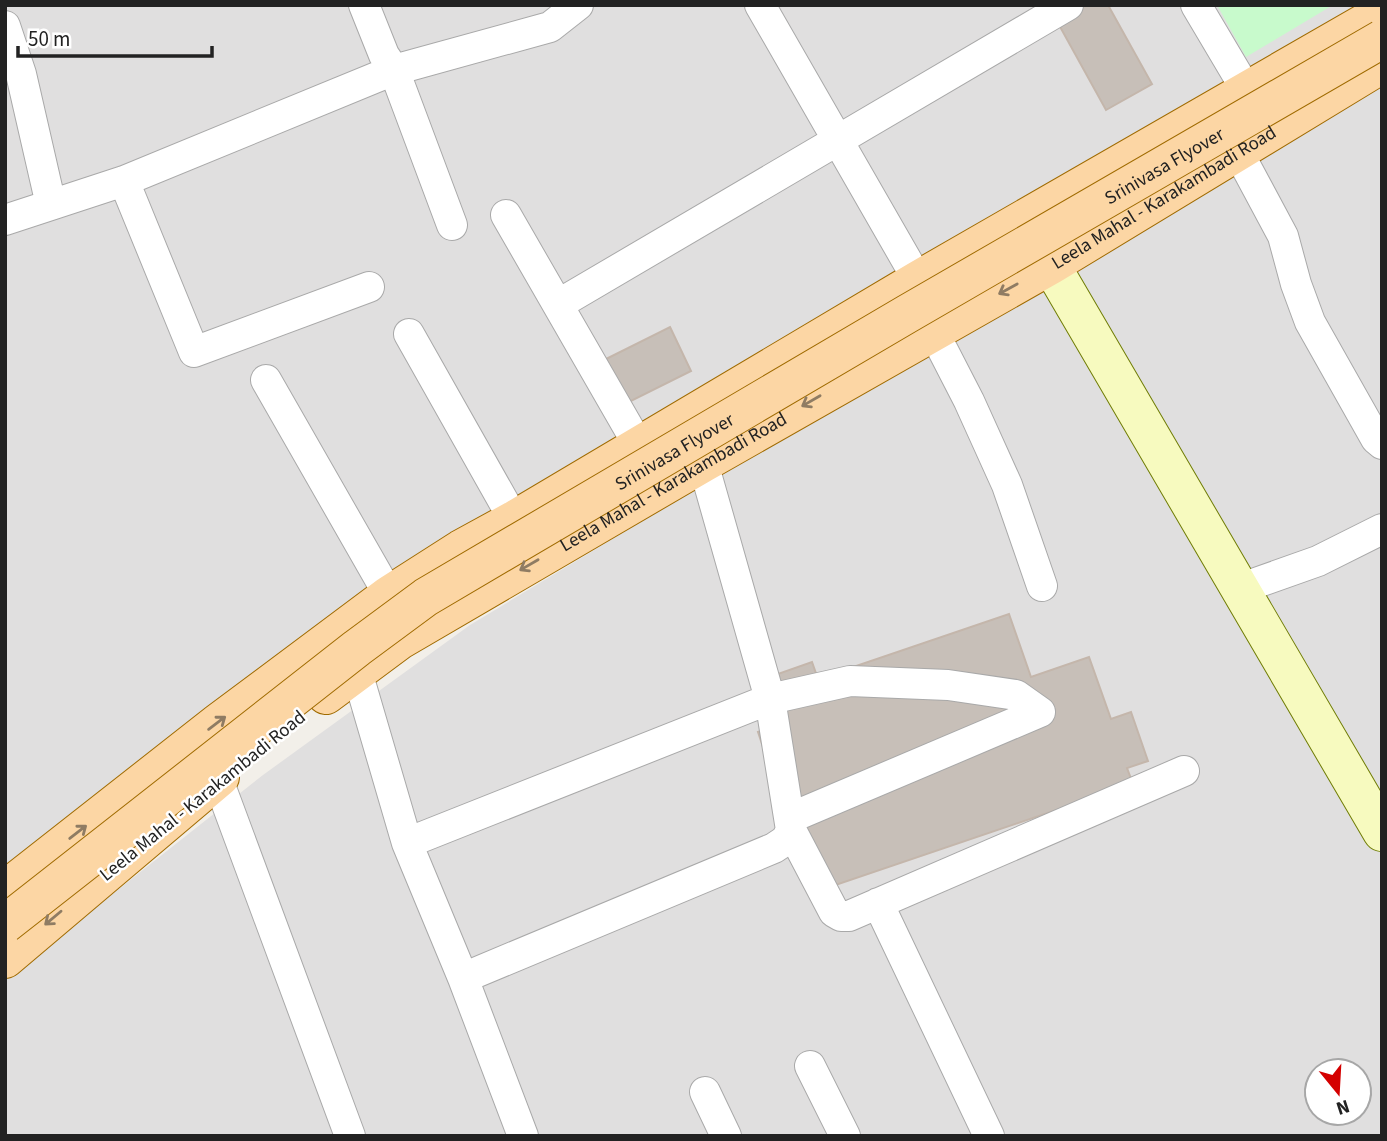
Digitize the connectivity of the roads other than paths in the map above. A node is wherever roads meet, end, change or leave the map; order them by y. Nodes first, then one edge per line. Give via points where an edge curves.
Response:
1 (363, 5) edge
2 (578, 5) edge
3 (760, 5) edge
4 (1068, 5) edge
5 (1196, 5) edge
6 (1382, 13) edge
7 (5, 26) edge
8 (1382, 39) edge
9 (1382, 64) edge
10 (394, 70) junction
11 (1247, 91) junction
12 (838, 139) junction
13 (1238, 152) junction
14 (124, 181) junction
15 (51, 205) junction
16 (506, 215) dead end
17 (5, 220) edge
18 (1024, 220) junction
19 (453, 225) dead end
20 (1051, 265) junction
21 (918, 280) junction
22 (369, 287) dead end
23 (559, 304) junction
24 (933, 331) junction
25 (409, 334) dead end
26 (266, 380) dead end
27 (1382, 444) edge
28 (639, 446) junction
29 (703, 463) junction
30 (514, 520) junction
31 (1382, 529) edge
32 (1042, 586) dead end
33 (1239, 590) junction
34 (389, 594) junction
35 (357, 672) junction
36 (770, 699) junction
37 (1184, 771) dead end
38 (218, 779) junction
39 (790, 824) junction
40 (1382, 832) edge
41 (407, 843) junction
42 (5, 890) edge
43 (878, 903) junction
44 (5, 924) edge
45 (5, 959) edge
46 (463, 978) junction
47 (810, 1066) dead end
48 (705, 1092) dead end
49 (350, 1136) edge
50 (523, 1136) edge
51 (726, 1136) edge
52 (845, 1136) edge
53 (989, 1136) edge

1 - 10 street
2 - 10 street via 550,27
3 - 12 street
4 - 12 street
5 - 11 street
6 - 11 main road
7 - 15 street via 21,74
8 - 44 main road, Srinivasa Flyover, bridge via 426,597
9 - 13 main road, Leela Mahal - Karakambadi Road
10 - 14 street
10 - 19 street
11 - 18 main road
12 - 21 street
12 - 23 street
13 - 20 main road, Leela Mahal - Karakambadi Road
13 - 27 street via 1283,236 1310,323
14 - 15 street
14 - 22 street via 194,352
15 - 17 street
16 - 23 street
18 - 20 street
18 - 21 main road
20 -> 24 main road, Leela Mahal - Karakambadi Road
20 - 33 street
21 - 28 main road
23 - 28 street
24 -> 29 main road, Leela Mahal - Karakambadi Road
24 - 32 street via 1007,485
25 - 30 street
26 - 34 street
28 - 30 main road
29 -> 35 main road, Leela Mahal - Karakambadi Road via 400,640
29 - 36 street
30 - 34 main road
31 - 33 street via 1318,561
33 - 40 street
42 -> 34 main road
35 - 38 main road, Leela Mahal - Karakambadi Road
35 - 41 street
36 - 39 street
36 - 39 street via 850,681 948,685 1016,695 1040,712
36 - 41 street
37 - 43 street
38 -> 45 main road, Leela Mahal - Karakambadi Road
38 - 49 street
39 - 43 street via 834,912 849,916
39 - 46 street via 786,840 774,848
41 - 46 street
43 - 53 street
46 - 50 street
47 - 52 street
48 - 51 street

